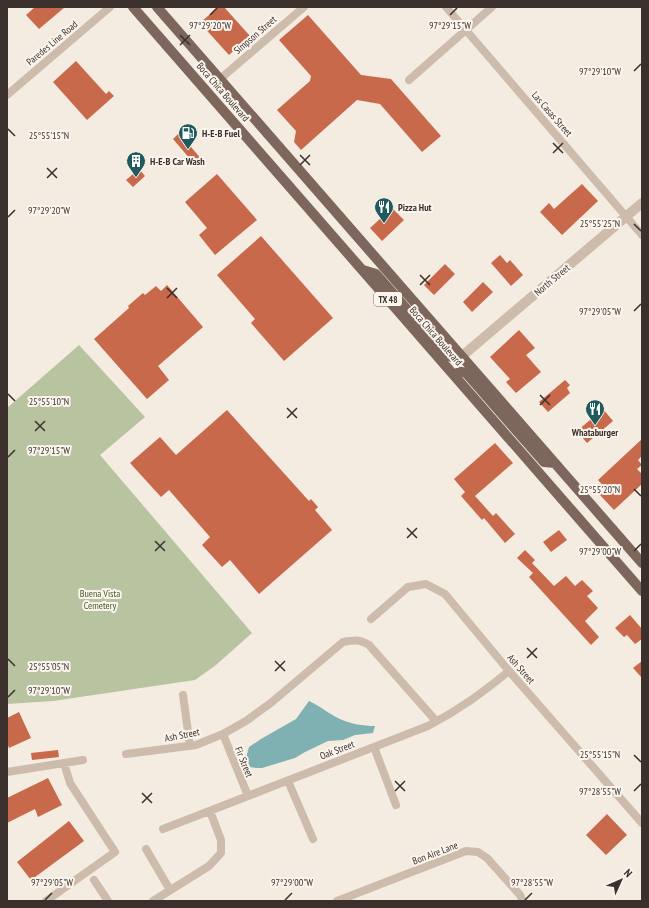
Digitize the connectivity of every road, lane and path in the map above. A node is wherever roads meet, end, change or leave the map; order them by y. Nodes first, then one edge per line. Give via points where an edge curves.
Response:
1 (110, 7) edge
2 (133, 7) edge
3 (157, 7) edge
4 (304, 7) edge
5 (446, 7) edge
6 (492, 7) edge
7 (466, 30) junction
8 (220, 79) junction
9 (409, 80) dead end
10 (7, 95) edge
11 (642, 202) edge
12 (626, 217) junction
13 (642, 235) edge
14 (363, 270) junction
15 (461, 357) junction
16 (454, 375) junction
17 (555, 463) junction
18 (642, 563) edge
19 (642, 590) edge
20 (371, 619) dead end
21 (509, 671) junction
22 (183, 695) dead end
23 (436, 721) junction
24 (222, 734) junction
25 (190, 746) junction
26 (374, 747) junction
27 (126, 754) dead end
28 (83, 760) dead end
29 (64, 763) junction
30 (7, 772) edge
31 (288, 780) junction
32 (248, 796) junction
33 (396, 805) dead end
34 (210, 811) junction
35 (640, 818) edge
36 (163, 830) dead end
37 (313, 839) dead end
38 (146, 849) dead end
39 (94, 880) dead end
40 (170, 890) junction
41 (46, 901) edge
42 (108, 901) edge
43 (153, 901) edge
44 (337, 901) edge
45 (523, 901) edge

1 - 10 street, Paredes Line Road
2 - 14 main road, Boca Chica Boulevard / TX 48
3 - 8 main road, Boca Chica Boulevard / TX 48
4 - 8 street, Simpson Street
5 - 7 street, Las Casas Street
6 - 7 street
7 - 9 street
7 - 12 street, Las Casas Street
8 - 15 main road, Boca Chica Boulevard / TX 48
11 - 12 street, North Street
12 - 13 street, Las Casas Street
12 - 15 street, North Street
14 - 15 main road via 376,274 445,353 451,357
14 - 16 main road, Boca Chica Boulevard / TX 48
15 - 17 main road, Boca Chica Boulevard / TX 48
16 - 17 main road via 458,372 467,374 544,462
16 - 19 main road, Boca Chica Boulevard / TX 48
17 - 18 main road, Boca Chica Boulevard / TX 48
20 - 21 street, Ash Street via 408,587 426,584 445,594
21 - 23 street, Oak Street via 475,699
21 - 35 street, Ash Street
22 - 25 street
23 - 24 street, Ash Street via 368,645 354,639 343,642 272,702
23 - 26 street, Oak Street
24 - 25 street, Ash Street
24 - 32 street, Fir Street
25 - 27 street, Ash Street
26 - 31 street, Oak Street
26 - 33 street
28 - 29 street
29 - 30 street
29 - 41 street via 70,783 115,852
31 - 32 street, Oak Street
31 - 37 street
32 - 34 street, Oak Street
34 - 36 street, Oak Street
34 - 40 street via 221,840 221,853 209,866
38 - 40 street
39 - 42 street
40 - 43 street
44 - 45 street, Bon Aire Lane via 466,851 478,852 487,858

